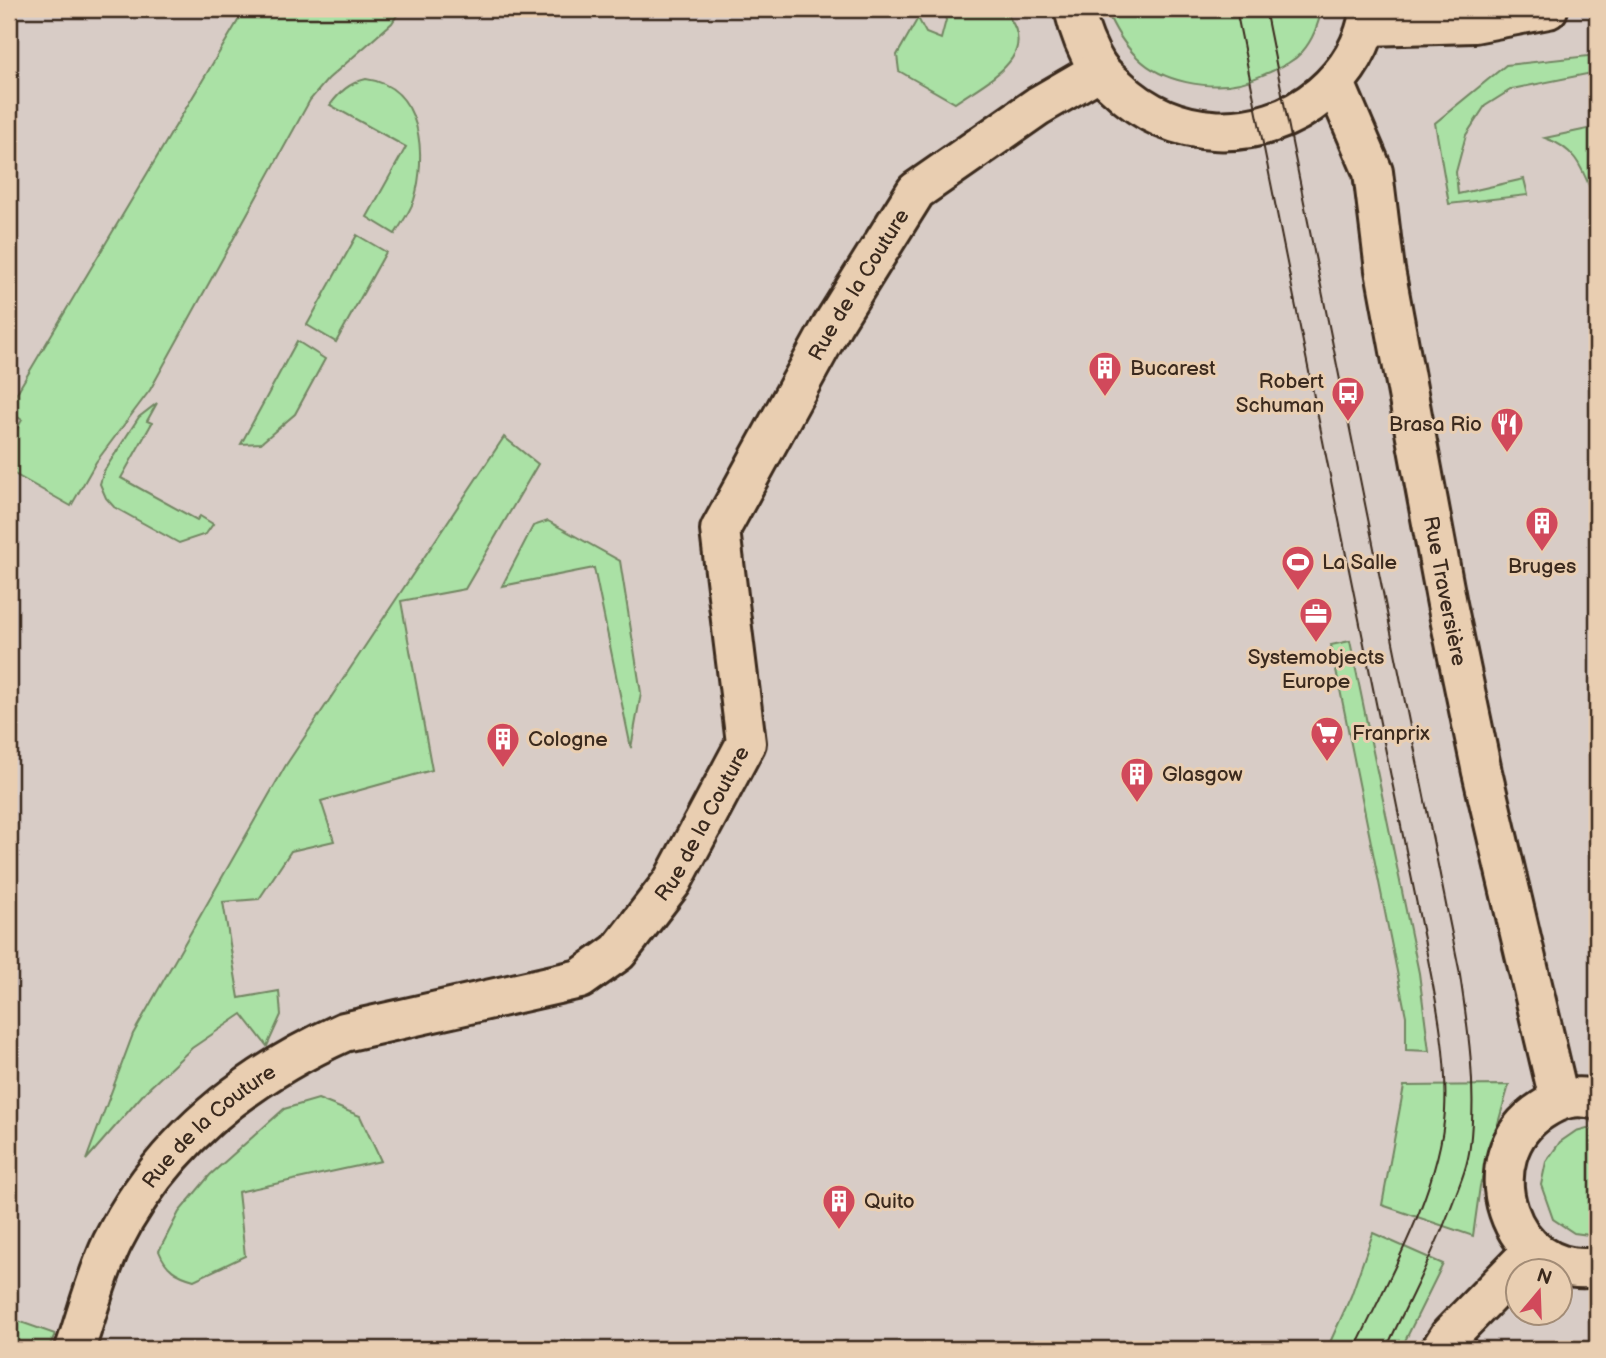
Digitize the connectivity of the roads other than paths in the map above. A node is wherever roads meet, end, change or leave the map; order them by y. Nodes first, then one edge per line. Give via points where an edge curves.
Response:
1 (1074, 9) edge
2 (1548, 9) edge
3 (1368, 17) edge
4 (1100, 70) junction
5 (1335, 83) junction
6 (1559, 1099) junction
7 (1597, 1100) edge
8 (1533, 1250) junction
9 (1597, 1266) edge
10 (75, 1349) edge
11 (1441, 1349) edge

1 - 4 street via 1080,34
2 - 3 street via 1474,23
3 - 5 street via 1350,62
4 - 5 street via 1132,102 1172,124 1217,132 1260,127 1289,117
4 - 10 street, Rue de la Couture via 1038,106 916,191 834,324 720,530 746,743 672,882 618,952 580,979 344,1032 254,1080 204,1119 136,1201 104,1262
5 - 6 street, Rue Traversière via 1373,172 1385,270 1447,604
6 - 7 street
6 - 8 street via 1531,1117 1512,1142 1503,1171 1504,1199 1514,1227
8 - 9 street via 1558,1264
8 - 11 street

